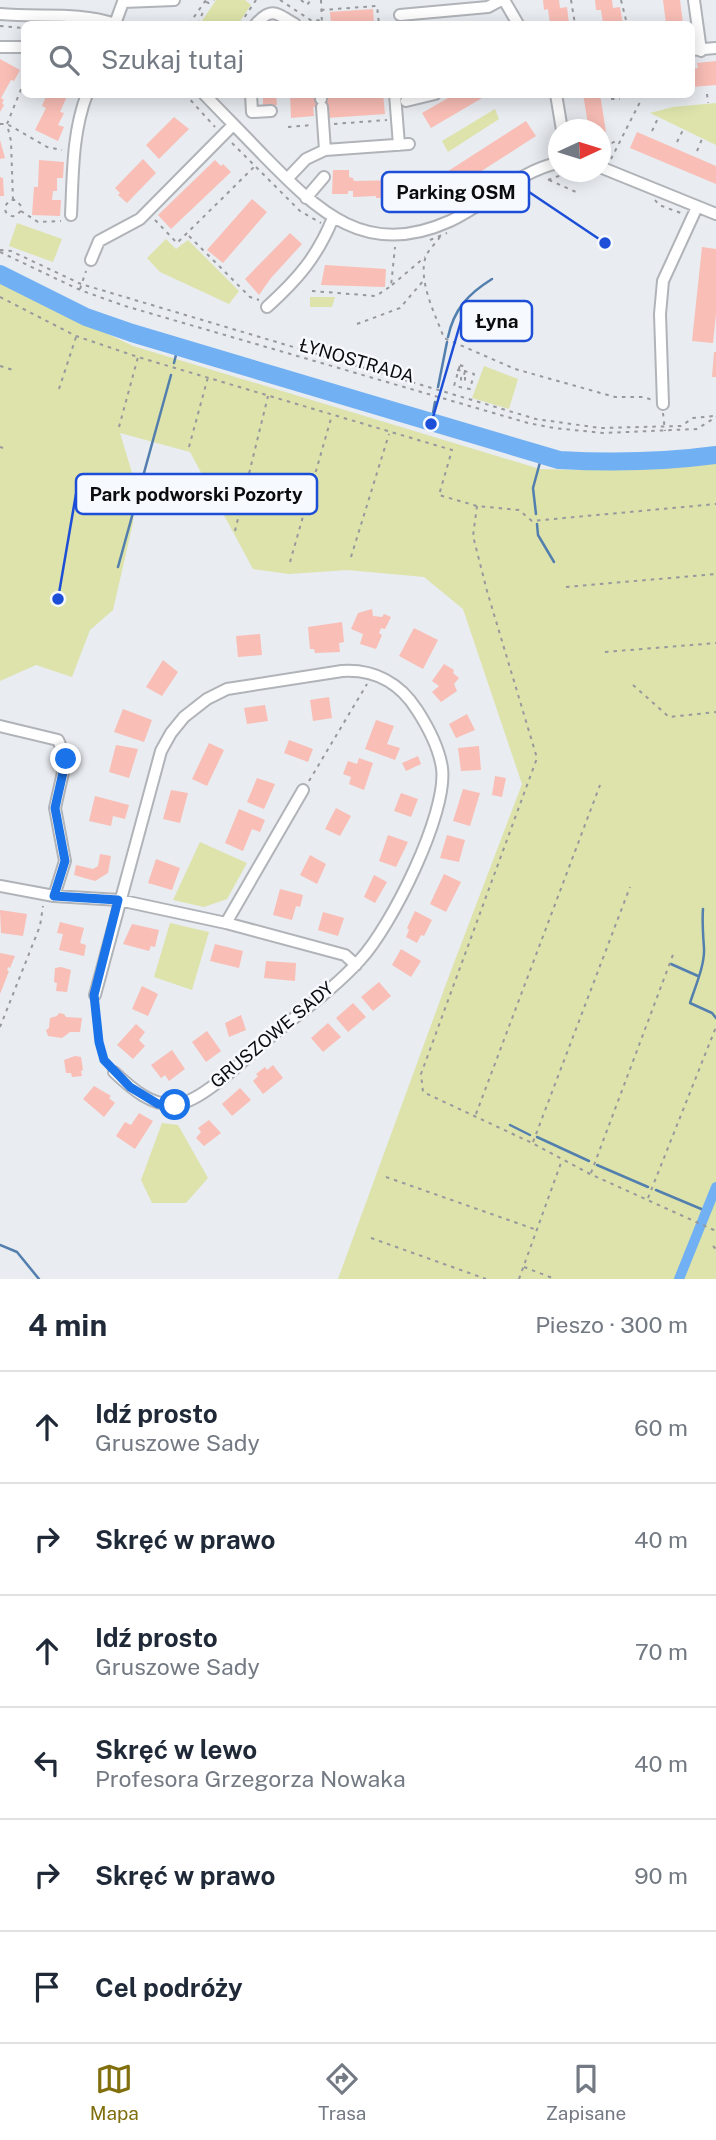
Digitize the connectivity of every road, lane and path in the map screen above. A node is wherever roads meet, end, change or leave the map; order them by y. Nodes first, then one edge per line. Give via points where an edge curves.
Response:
1 (174, 0) edge
2 (214, 0) edge
3 (248, 0) edge
4 (257, 0) edge
5 (280, 0) edge
6 (301, 0) edge
7 (311, 0) edge
8 (321, 0) edge
9 (380, 0) edge
10 (502, 0) edge
11 (571, 0) edge
12 (621, 0) edge
13 (694, 0) edge
14 (119, 1) edge
15 (206, 1) edge
16 (254, 4) junction
17 (377, 6) junction
18 (201, 8) junction
19 (321, 10) junction
20 (0, 14) edge
21 (400, 15) dead end
22 (322, 20) joint
23 (106, 21) edge
24 (116, 21) edge
25 (191, 21) edge
26 (199, 21) edge
27 (242, 21) edge
28 (258, 21) edge
29 (290, 21) edge
30 (379, 21) edge
31 (516, 21) edge
32 (574, 21) edge
33 (626, 21) edge
34 (695, 21) edge
35 (695, 25) edge
36 (0, 26) edge
37 (21, 28) edge
38 (0, 47) edge
39 (21, 47) edge
40 (716, 48) edge
41 (696, 50) edge
42 (21, 89) edge
43 (707, 94) dead end
44 (86, 98) edge
45 (189, 98) edge
46 (208, 98) edge
47 (251, 98) edge
48 (396, 98) edge
49 (418, 98) edge
50 (557, 98) edge
51 (611, 99) dead end
52 (620, 99) dead end
53 (321, 100) edge
54 (406, 101) dead end
55 (640, 102) dead end
56 (708, 103) dead end
57 (271, 111) dead end
58 (658, 118) dead end
59 (392, 119) dead end
60 (560, 119) edge
61 (0, 124) edge
62 (7, 124) junction
63 (328, 124) dead end
64 (233, 125) junction
65 (321, 125) dead end
66 (288, 127) dead end
67 (683, 130) dead end
68 (219, 131) dead end
69 (652, 131) dead end
70 (702, 139) dead end
71 (618, 140) dead end
72 (677, 142) dead end
73 (611, 144) edge
74 (324, 149) junction
75 (697, 151) dead end
76 (74, 152) junction
77 (611, 159) dead end
78 (255, 165) dead end
79 (548, 167) edge
80 (611, 176) edge
81 (324, 177) dead end
82 (287, 178) junction
83 (553, 182) edge
84 (576, 192) dead end
85 (306, 198) junction
86 (653, 198) dead end
87 (13, 200) junction
88 (697, 207) junction
89 (673, 210) dead end
90 (21, 211) junction
91 (147, 212) junction
92 (716, 214) edge
93 (71, 215) joint
94 (333, 218) junction
95 (188, 234) junction
96 (440, 237) dead end
97 (395, 245) dead end
98 (0, 251) edge
99 (426, 256) junction
100 (91, 260) joint
101 (425, 278) junction
102 (82, 284) junction
103 (391, 286) junction
104 (79, 290) junction
105 (312, 291) dead end
106 (0, 297) edge
107 (265, 304) joint
108 (357, 324) dead end
109 (76, 336) junction
110 (138, 357) junction
111 (0, 366) edge
112 (13, 370) dead end
113 (465, 372) junction
114 (208, 377) junction
115 (456, 377) junction
116 (462, 379) junction
117 (461, 388) junction
118 (59, 389) dead end
119 (268, 395) junction
120 (663, 404) junction
121 (332, 415) junction
122 (716, 416) edge
123 (664, 425) junction
124 (120, 427) dead end
125 (665, 431) junction
126 (389, 432) junction
127 (189, 447) dead end
128 (716, 504) edge
129 (477, 506) junction
130 (234, 531) dead end
131 (351, 557) dead end
132 (290, 562) dead end
133 (716, 574) edge
134 (566, 587) dead end
135 (716, 643) edge
136 (605, 652) dead end
137 (373, 674) junction
138 (633, 685) dead end
139 (716, 712) edge
140 (0, 726) edge
141 (600, 785) dead end
142 (303, 790) joint
143 (0, 887) edge
144 (630, 887) dead end
145 (49, 895) junction
146 (118, 900) junction
147 (226, 923) junction
148 (674, 952) dead end
149 (356, 965) junction
150 (94, 995) joint
151 (0, 1027) edge
152 (716, 1027) edge
153 (114, 1072) joint
154 (475, 1115) junction
155 (532, 1143) junction
156 (562, 1159) junction
157 (590, 1174) junction
158 (386, 1177) dead end
159 (647, 1200) junction
160 (716, 1224) edge
161 (714, 1229) edge
162 (537, 1230) junction
163 (371, 1238) dead end
164 (524, 1267) junction
165 (486, 1279) edge
166 (519, 1279) edge
167 (555, 1279) edge

1 - 14 street
2 - 15 path
3 - 16 path
4 - 16 path
5 - 22 path via 312,21
6 - 7 path via 307,5
8 - 19 path
9 - 17 path
10 - 21 street via 488,7
10 - 31 street
11 - 32 path
12 - 33 path
13 - 34 street
14 - 24 street
15 - 18 path
16 - 27 path
17 - 19 path
17 - 30 path
18 - 25 path
18 - 26 path
19 - 22 path
20 - 23 street
28 - 29 street via 270,12
35 - 41 street
36 - 37 path
38 - 39 street
40 - 41 street
42 - 62 path
43 - 56 path
44 - 76 street
45 - 68 path
46 - 64 street
47 - 57 street via 252,112
48 - 74 street via 404,145
49 - 54 street
50 - 60 street
51 - 52 path
53 - 74 street
55 - 77 path
58 - 69 path
59 - 63 path
61 - 62 path
62 - 76 path via 47,147
62 - 87 path
64 - 82 street
64 - 91 street
65 - 66 path
67 - 72 path
70 - 75 path
71 - 73 path
74 - 82 street
76 - 93 street
78 - 95 path
79 - 94 street via 430,229 379,232
80 - 88 street
81 - 85 street
82 - 85 street
83 - 84 path
85 - 94 street
86 - 89 path
87 - 90 path via 20,203
87 - 90 path via 6,204 5,212 15,216
88 - 92 street
88 - 120 street via 663,281
90 - 93 path via 38,222 62,221
91 - 95 path via 177,243
91 - 100 street via 99,241
94 - 107 street via 301,276
95 - 107 path via 250,297
96 - 99 path
97 - 103 path
98 - 102 path via 11,251
98 - 104 path, ŁYNOSTRADA
99 - 101 path
99 - 103 path
100 - 102 path
101 - 108 path via 400,308
101 - 120 path via 444,338 515,369 615,397 644,397
102 - 104 path
102 - 123 path via 536,419 600,428
103 - 105 path via 376,296
104 - 125 path, ŁYNOSTRADA via 198,329 528,423 603,433
106 - 109 path
109 - 110 path
109 - 118 path
110 - 114 path
110 - 124 path
111 - 112 path
113 - 115 path via 464,366 459,366
113 - 116 path
113 - 117 path via 474,374 471,388
114 - 119 path
114 - 127 path
115 - 116 path
115 - 117 path via 454,386
116 - 117 path
119 - 121 path
119 - 130 path
120 - 123 path
121 - 126 path
121 - 132 path
122 - 123 path via 693,418 681,426
122 - 125 path, ŁYNOSTRADA via 697,429
123 - 125 path
126 - 129 path via 452,450 439,495
126 - 131 path
128 - 129 path via 532,521 519,510
129 - 154 path via 473,536 537,758 421,1074 423,1092
133 - 134 path
135 - 136 path
137 - 142 path
137 - 146 street, GRUSZOWE SADY via 342,671 227,689 184,717 161,751
137 - 149 street, GRUSZOWE SADY via 393,683 421,715 436,746 442,791 411,877 379,938
138 - 139 path via 669,717
140 - 145 street via 58,740 66,759 55,808 65,861
141 - 154 path
142 - 147 street
143 - 145 street
144 - 155 path
145 - 146 street
145 - 151 path
146 - 147 street
146 - 150 street, GRUSZOWE SADY
147 - 149 street via 345,955
148 - 157 path
149 - 153 street, GRUSZOWE SADY via 189,1102 158,1104
150 - 153 path via 99,1042 104,1060
152 - 159 path
154 - 155 path
155 - 156 path
156 - 157 path
156 - 162 path
157 - 159 path
158 - 162 path
159 - 161 path
160 - 161 path
162 - 164 path
163 - 165 path
164 - 166 path
164 - 167 path

